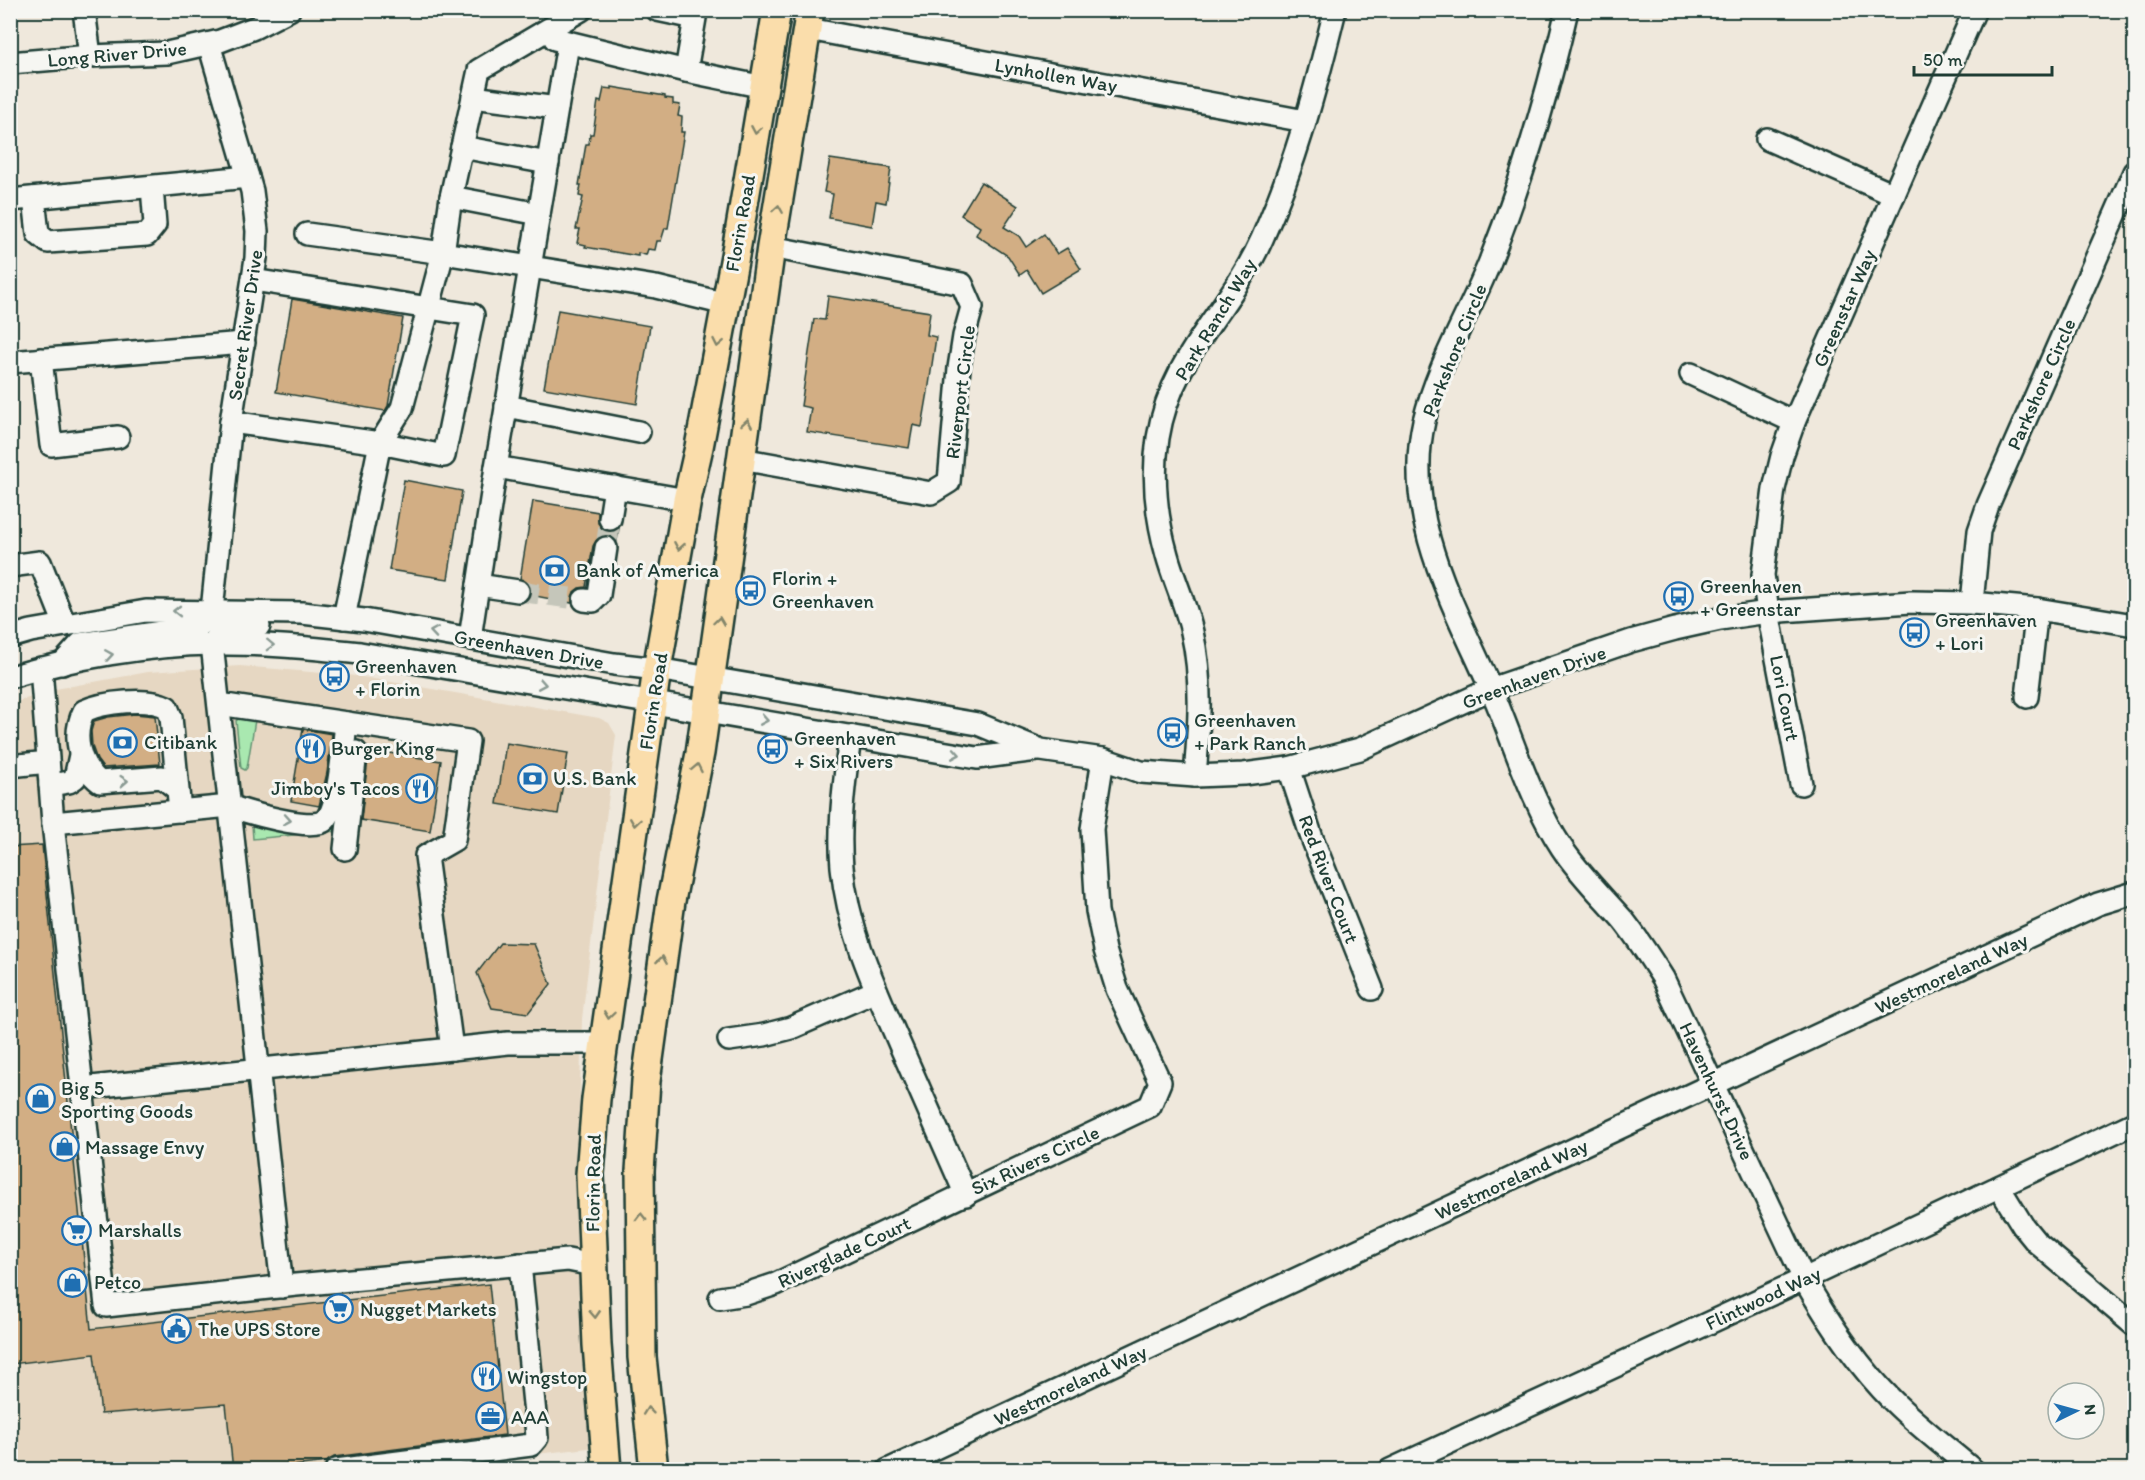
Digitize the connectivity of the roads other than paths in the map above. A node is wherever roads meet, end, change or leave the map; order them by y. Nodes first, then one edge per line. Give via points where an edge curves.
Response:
1 (84, 10) edge
2 (289, 10) edge
3 (581, 10) edge
4 (657, 10) edge
5 (777, 10) edge
6 (1335, 10) edge
7 (1567, 10) edge
8 (1975, 10) edge
9 (809, 20) edge
10 (541, 34) junction
11 (209, 44) junction
12 (568, 44) junction
13 (90, 56) junction
14 (10, 63) edge
15 (686, 71) junction
16 (764, 87) junction
17 (473, 97) junction
18 (557, 108) junction
19 (1305, 121) junction
20 (1767, 139) dead end
21 (462, 147) junction
22 (548, 163) junction
23 (2134, 172) edge
24 (248, 177) junction
25 (152, 187) junction
26 (1894, 195) junction
27 (451, 197) junction
28 (33, 198) junction
29 (10, 200) edge
30 (539, 214) junction
31 (307, 234) dead end
32 (771, 247) junction
33 (443, 253) junction
34 (530, 266) junction
35 (253, 280) junction
36 (726, 304) junction
37 (429, 308) junction
38 (244, 343) junction
39 (40, 359) junction
40 (10, 362) edge
41 (1692, 374) dead end
42 (506, 406) junction
43 (231, 422) junction
44 (1794, 422) junction
45 (639, 432) dead end
46 (118, 437) dead end
47 (380, 443) junction
48 (741, 459) junction
49 (496, 467) junction
50 (615, 488) junction
51 (687, 500) junction
52 (610, 519) tunnel mouth
53 (606, 548) tunnel mouth
54 (10, 566) edge
55 (478, 585) junction
56 (518, 591) tunnel mouth
57 (584, 600) dead end
58 (1972, 603) junction
59 (2037, 609) junction
60 (212, 611) junction
61 (1768, 612) junction
62 (344, 618) junction
63 (385, 624) junction
64 (65, 625) junction
65 (2134, 625) edge
66 (10, 637) edge
67 (470, 638) junction
68 (212, 644) junction
69 (62, 664) junction
70 (40, 668) junction
71 (657, 669) junction
72 (10, 677) edge
73 (711, 678) junction
74 (1491, 689) junction
75 (2027, 697) dead end
76 (652, 702) junction
77 (219, 704) junction
78 (706, 711) junction
79 (353, 724) junction
80 (850, 736) junction
81 (1041, 750) junction
82 (80, 755) junction
83 (1103, 759) junction
84 (48, 762) junction
85 (10, 766) edge
86 (1289, 768) junction
87 (1194, 776) junction
88 (1801, 784) dead end
89 (50, 785) junction
90 (177, 789) junction
91 (230, 806) junction
92 (180, 811) junction
93 (53, 823) junction
94 (345, 849) dead end
95 (2134, 892) edge
96 (1372, 989) dead end
97 (876, 991) junction
98 (729, 1040) dead end
99 (604, 1043) junction
100 (452, 1049) junction
101 (258, 1070) junction
102 (1714, 1084) junction
103 (82, 1088) junction
104 (2134, 1123) edge
105 (1999, 1187) junction
106 (966, 1195) junction
107 (520, 1264) junction
108 (593, 1265) junction
109 (1804, 1279) junction
110 (282, 1287) junction
111 (720, 1298) dead end
112 (2134, 1325) edge
113 (336, 1470) edge
114 (607, 1470) edge
115 (654, 1470) edge
116 (888, 1470) edge
117 (1390, 1470) edge
118 (1973, 1470) edge

1 - 13 street
2 - 11 street, Long River Drive
3 - 10 street
4 - 15 street via 695,18
5 - 16 main road, Florin Road
6 - 19 street, Park Ranch Way
7 - 74 street, Parkshore Circle via 1530,150 1480,285 1432,393 1419,451 1418,480 1427,538
8 - 26 street, Greenstar Way
9 - 19 street, Lynhollen Way
32 -> 9 main road, Florin Road
10 - 12 street
10 - 17 street via 478,70
11 - 13 street, Long River Drive via 167,53
11 - 24 street, Secret River Drive
12 - 15 street
12 - 18 street
13 - 14 street, Long River Drive
15 - 16 street
16 -> 36 main road, Florin Road
17 - 18 street
17 - 21 street
18 - 22 street
19 - 87 street, Park Ranch Way via 1262,238 1234,290 1182,365 1159,436 1155,479 1158,522 1188,615 1197,660 1200,698
20 - 26 street
21 - 22 street
21 - 27 street
22 - 30 street
23 - 58 street, Parkshore Circle via 1985,513 1979,531
24 - 25 street
24 - 35 street, Secret River Drive via 257,231
25 - 28 street
25 - 28 street via 155,225 147,235 48,242 38,234
26 - 44 street, Greenstar Way
27 - 30 street
27 - 33 street
28 - 29 street
30 - 34 street
31 - 33 street
48 -> 32 main road, Florin Road
32 - 48 street, Riverport Circle via 962,284 972,307 959,368 949,482 931,493
33 - 34 street
33 - 37 street
34 - 36 street via 656,287
34 - 42 street
35 - 37 street
35 - 38 street, Secret River Drive
36 -> 51 main road, Florin Road
37 - 47 street via 402,408
37 - 47 street via 474,315 444,456
38 - 39 street
38 - 43 street, Secret River Drive
39 - 40 street
39 - 46 street via 51,445
41 - 44 street
42 - 45 street
42 - 49 street
43 - 47 street
43 - 60 street, Secret River Drive
44 - 61 street, Greenstar Way via 1776,478 1767,529 1763,575
47 - 62 street
73 -> 48 main road, Florin Road
49 - 50 street
49 - 55 street
50 - 51 street
50 - 52 street
51 -> 71 main road, Florin Road
53 - 57 street via 598,595 593,601
54 - 64 street via 40,562
55 - 56 street
55 - 67 street
58 - 59 street, Greenhaven Drive
58 - 61 street, Greenhaven Drive via 1911,602
59 - 65 street, Greenhaven Drive
59 - 75 street
60 - 62 street, Greenhaven Drive
60 -> 64 street, Greenhaven Drive via 146,611
60 - 69 street via 211,618 196,627 80,645
61 - 74 street, Greenhaven Drive via 1720,619 1631,641
61 - 88 street, Lori Court
62 - 63 street, Greenhaven Drive
67 -> 63 street, Greenhaven Drive
63 - 68 street via 336,629 231,625
64 - 66 street, Greenhaven Drive
67 - 71 street, Greenhaven Drive
69 -> 68 street, Greenhaven Drive via 150,649
68 -> 76 street, Greenhaven Drive via 300,646 360,653
68 - 77 street
69 - 70 street, Greenhaven Drive
70 - 72 street, Greenhaven Drive
70 - 84 street
71 - 73 street, Greenhaven Drive
71 - 76 main road, Florin Road
73 - 78 main road, Florin Road
73 - 81 street, Greenhaven Drive via 978,724
74 - 86 street, Greenhaven Drive via 1360,749
74 - 102 street, Havenhurst Drive via 1547,824 1580,873 1644,948 1674,999
76 - 78 street, Greenhaven Drive
76 -> 99 main road, Florin Road
77 - 79 street
77 - 91 street
78 -> 80 street, Greenhaven Drive
115 -> 78 main road, Florin Road via 642,1357 640,1171 646,1081 671,901
91 -> 79 street via 310,825 326,821 334,804
79 - 94 street
79 - 100 street via 468,741 454,840 426,856
80 -> 81 street, Greenhaven Drive via 977,758
80 - 97 street, Six Rivers Circle via 842,802 842,868 849,912
81 - 83 street, Greenhaven Drive
82 - 89 street via 75,778
82 -> 90 street via 91,775 100,782 162,777
82 - 90 street via 77,734 84,711 94,706 158,703 167,707 171,717
83 - 87 street, Greenhaven Drive via 1141,772
83 - 106 street, Six Rivers Circle via 1092,829 1097,911 1117,989 1160,1082 1150,1106
84 - 85 street
84 - 89 street
86 - 87 street, Greenhaven Drive
86 - 96 street, Red River Court via 1312,838
89 - 93 street
90 - 92 street
91 - 92 street
91 - 101 street
92 - 93 street
93 - 103 street
95 - 102 street, Westmoreland Way via 2098,904
97 - 98 street via 791,1028
97 - 106 street, Six Rivers Circle
99 - 100 street via 508,1043
99 - 108 main road, Florin Road via 590,1174
100 - 101 street
101 - 103 street
101 - 110 street
102 - 109 street, Havenhurst Drive
102 - 116 street, Westmoreland Way
103 - 110 street via 106,1306
104 - 105 street, Flintwood Way
105 - 109 street, Flintwood Way
105 - 112 street via 2036,1242
106 - 111 street, Riverglade Court via 776,1284
107 - 108 street via 568,1260
107 - 110 street
107 - 113 street via 537,1438 531,1445
108 -> 114 main road, Florin Road
109 - 117 street, Flintwood Way
109 - 118 street, Havenhurst Drive via 1838,1335 1892,1401

